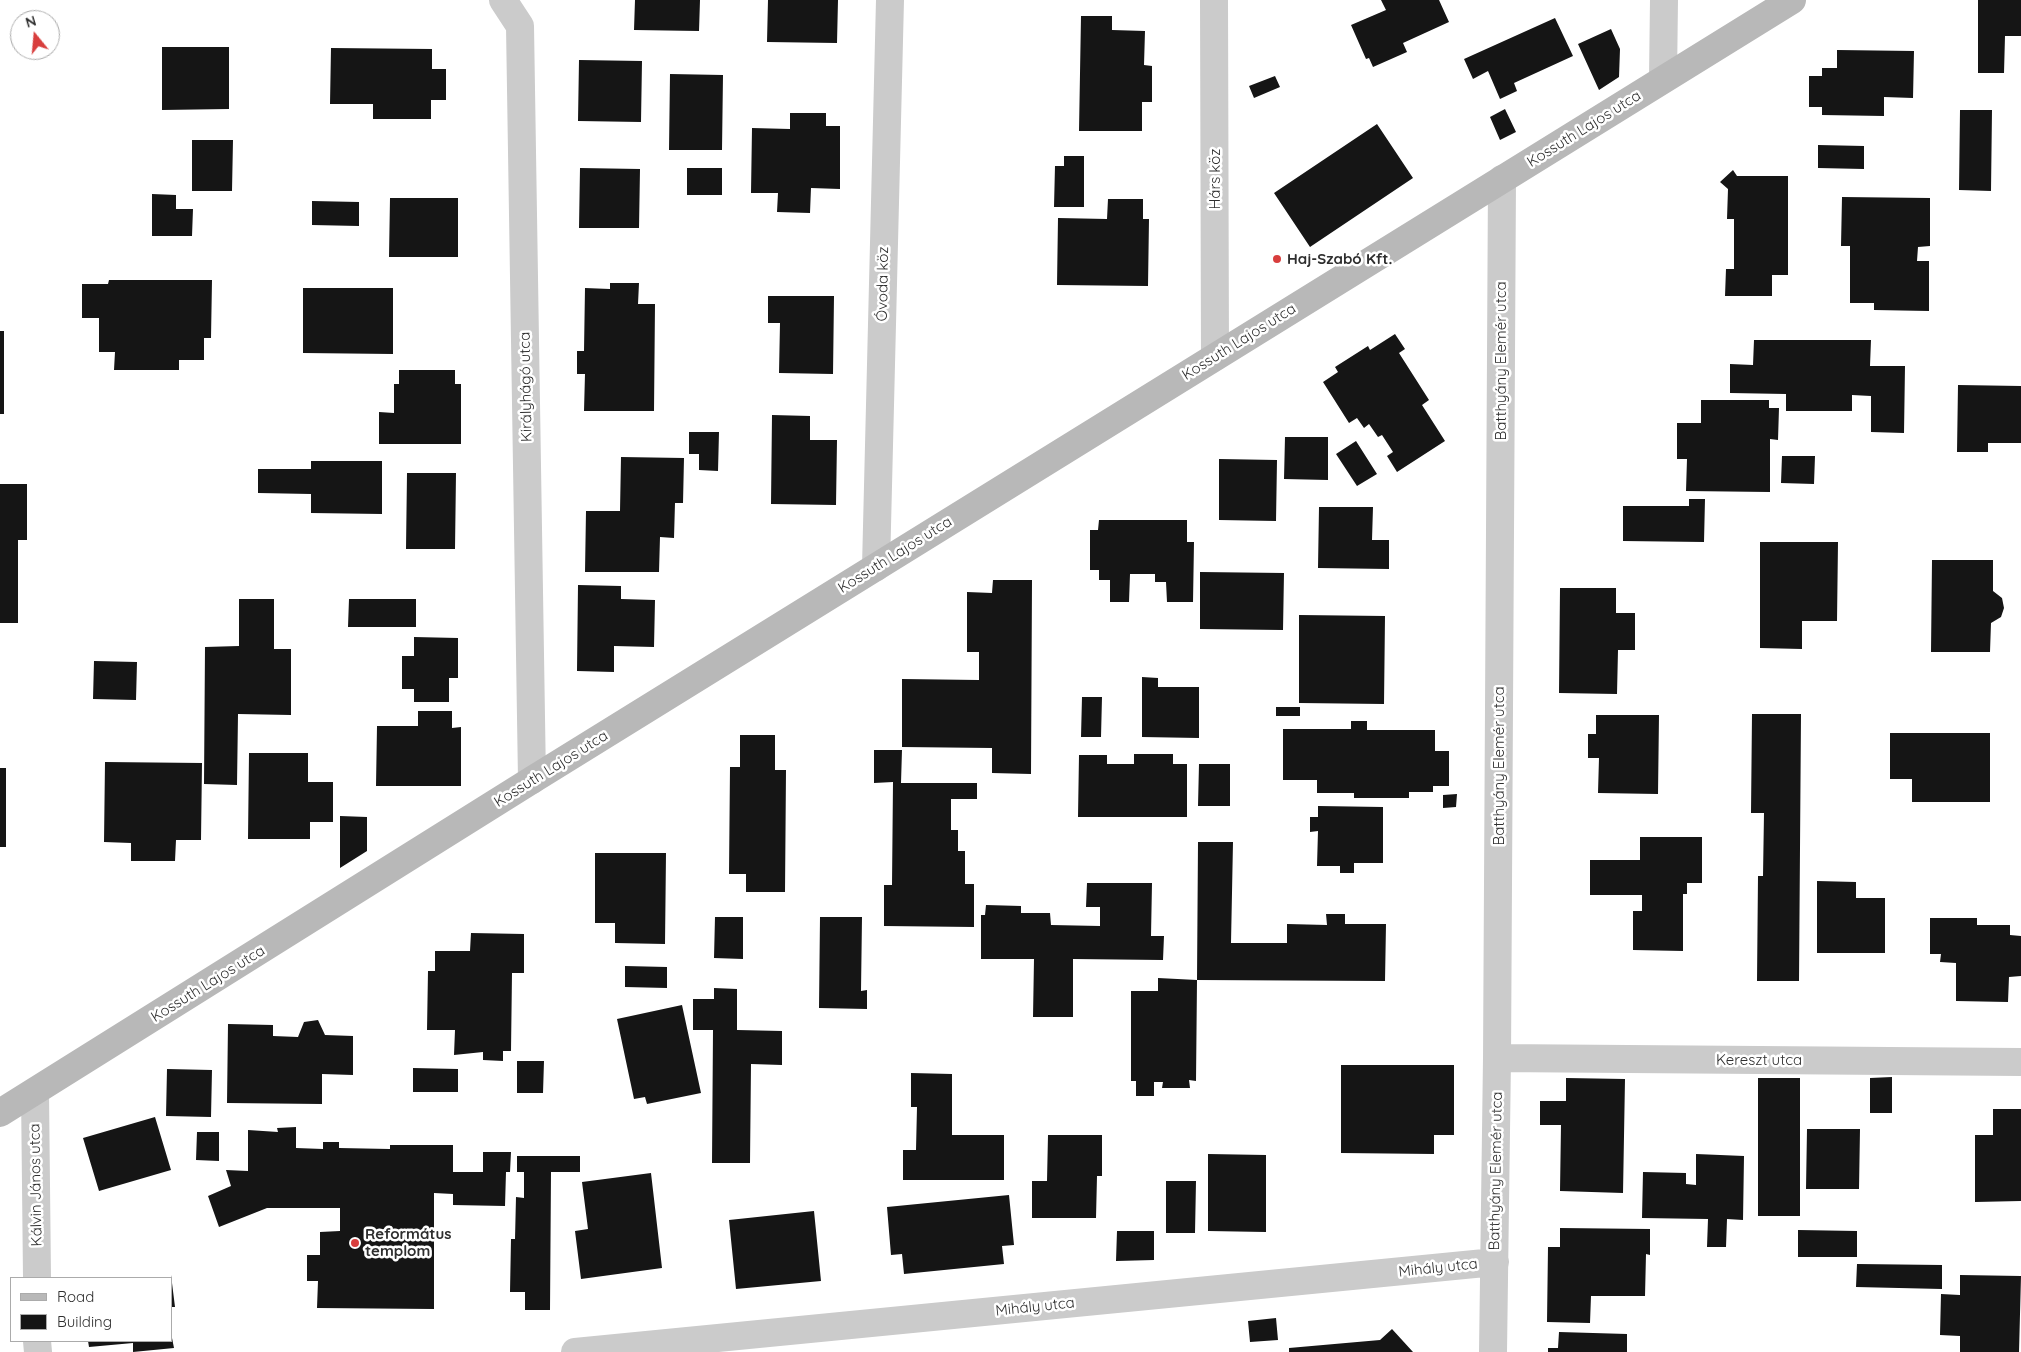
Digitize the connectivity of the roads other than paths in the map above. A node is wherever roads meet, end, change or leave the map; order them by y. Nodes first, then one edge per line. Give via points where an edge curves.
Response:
1 (503, 0) edge
2 (890, 0) edge
3 (1214, 0) edge
4 (1664, 0) edge
5 (1792, 0) edge
6 (1664, 79) junction
7 (1502, 179) junction
8 (1215, 357) junction
9 (876, 567) junction
10 (532, 780) junction
11 (1497, 1058) junction
12 (2021, 1062) edge
13 (35, 1092) junction
14 (0, 1113) edge
15 (1494, 1262) junction
16 (37, 1277) edge
17 (575, 1352) edge
18 (1493, 1352) edge

1 - 10 street, Királyhágó utca via 520,26
2 - 9 street, Óvoda köz
3 - 8 street, Hárs köz
4 - 6 street
5 - 6 street, Kossuth Lajos utca
6 - 7 street, Kossuth Lajos utca
7 - 8 street, Kossuth Lajos utca
7 - 11 street, Batthyány Elemér utca
8 - 9 street, Kossuth Lajos utca
9 - 10 street, Kossuth Lajos utca
10 - 13 street, Kossuth Lajos utca
11 - 12 street, Kereszt utca
11 - 15 street, Batthyány Elemér utca
13 - 14 street, Kossuth Lajos utca
13 - 16 street, Kálvin János utca
15 - 17 street, Mihály utca
15 - 18 street, Batthyány Elemér utca

